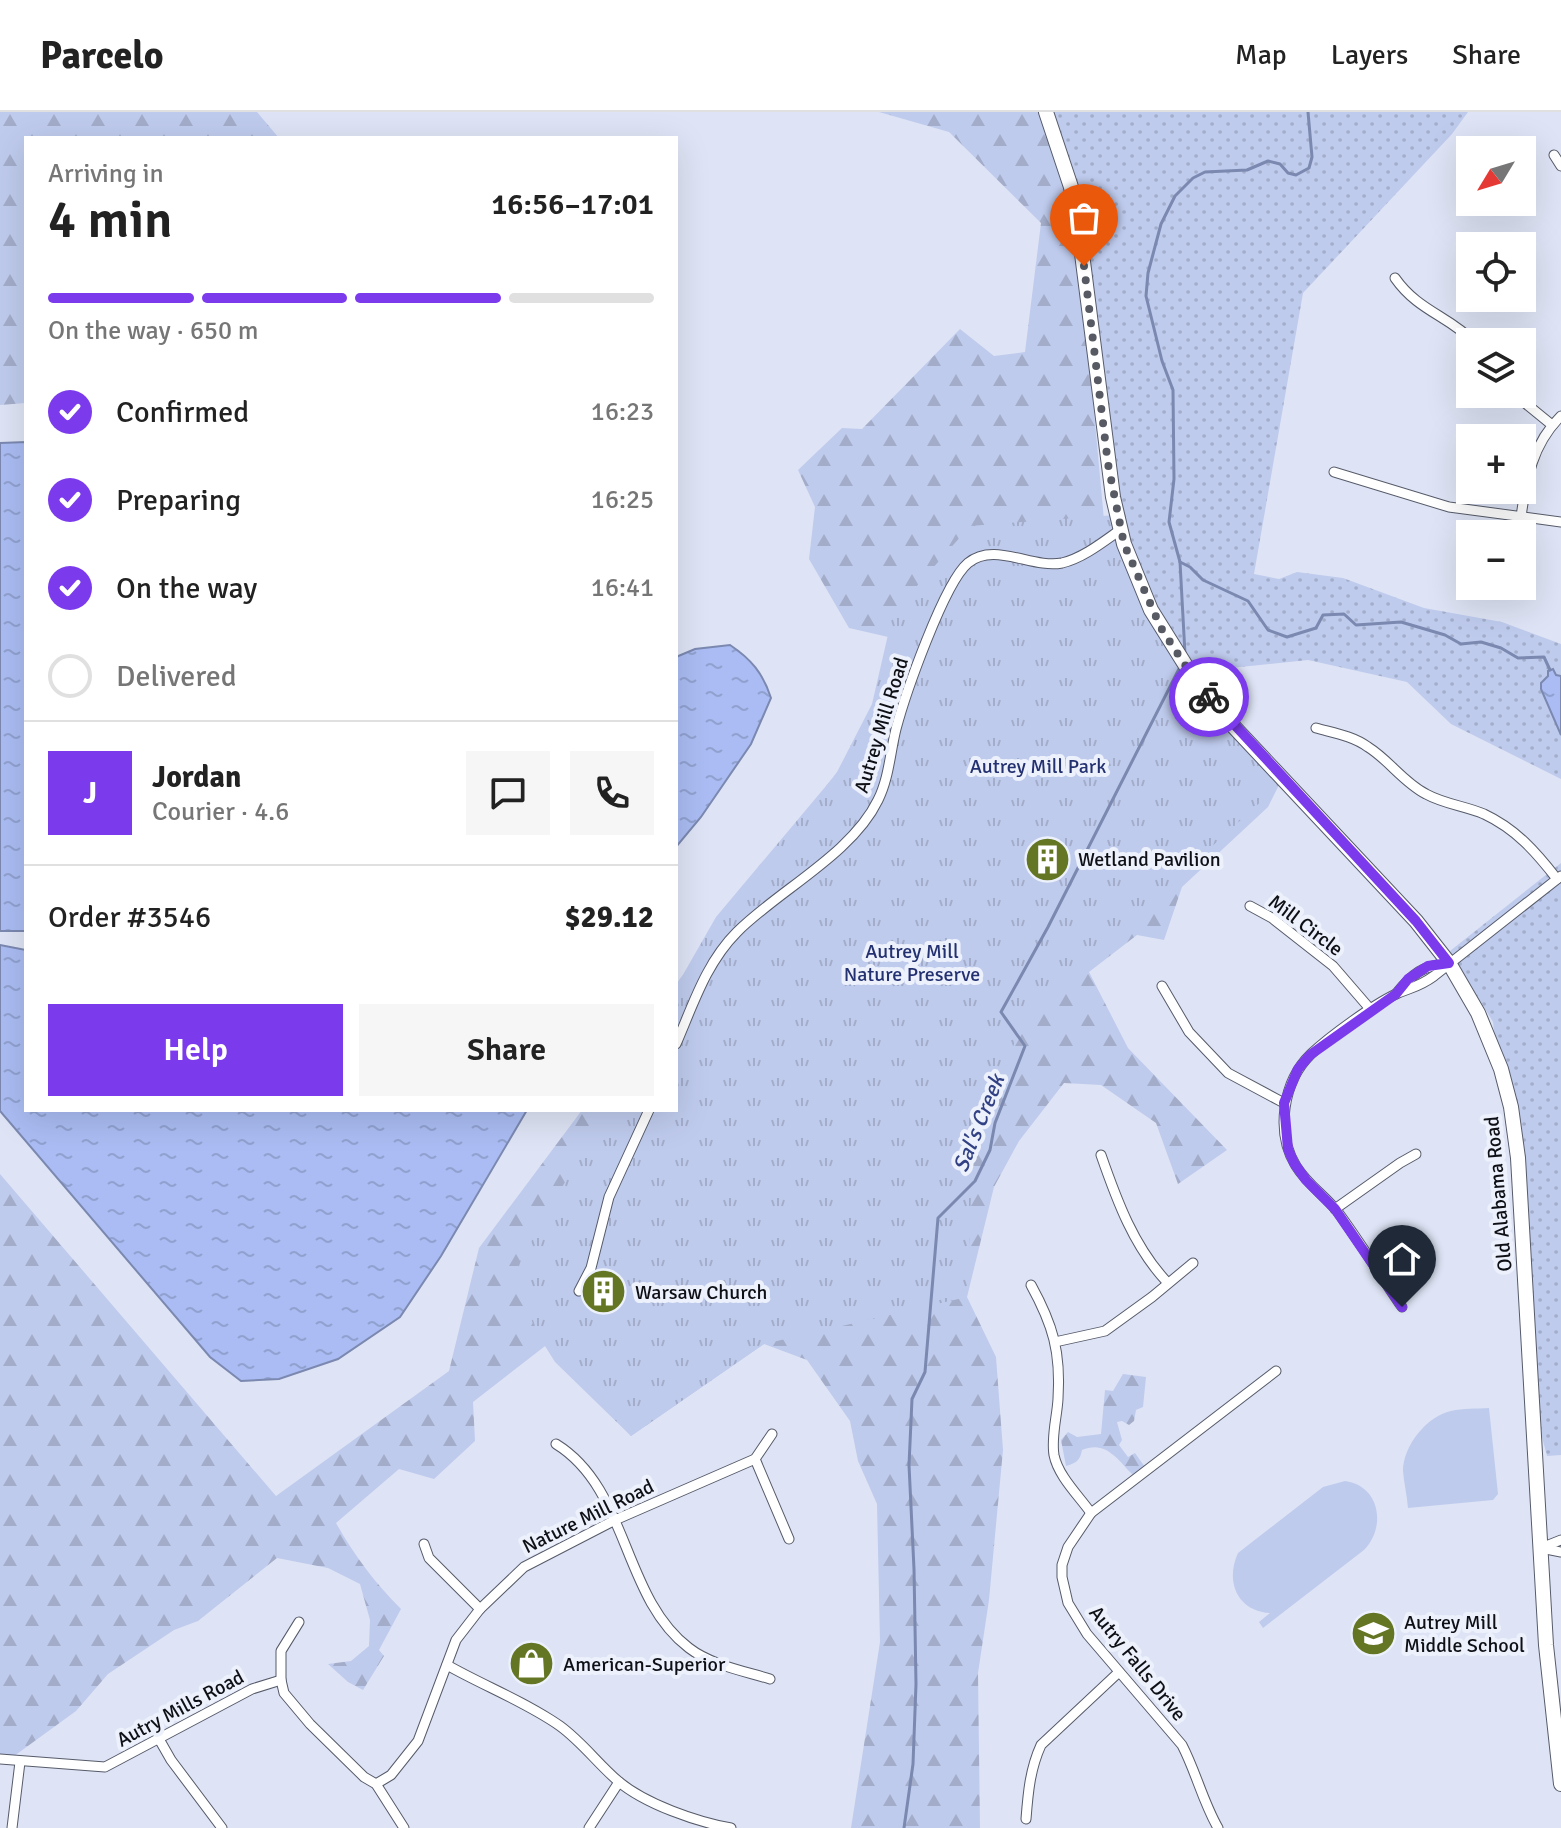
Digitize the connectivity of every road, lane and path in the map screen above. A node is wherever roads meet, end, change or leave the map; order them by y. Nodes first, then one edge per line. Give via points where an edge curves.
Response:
1 (1046, 112) edge
2 (1554, 155) dead end
3 (1561, 166) edge
4 (1395, 278) dead end
5 (1458, 328) edge
6 (1531, 408) edge
7 (1561, 416) edge
8 (1552, 425) junction
9 (1334, 472) dead end
10 (1521, 517) junction
11 (1561, 522) edge
12 (1120, 530) junction
13 (1316, 728) dead end
14 (1559, 878) edge
15 (1250, 906) dead end
16 (1449, 963) junction
17 (1162, 986) dead end
18 (1371, 1010) junction
19 (678, 1039) edge
20 (1284, 1103) junction
21 (648, 1112) edge
22 (1416, 1154) dead end
23 (1101, 1155) dead end
24 (1335, 1209) junction
25 (1193, 1263) dead end
26 (1167, 1282) junction
27 (1031, 1285) dead end
28 (579, 1291) dead end
29 (1402, 1307) dead end
30 (1055, 1342) junction
31 (1276, 1371) dead end
32 (772, 1434) dead end
33 (556, 1444) dead end
34 (755, 1459) junction
35 (1091, 1513) junction
36 (615, 1520) junction
37 (789, 1539) dead end
38 (1561, 1540) edge
39 (424, 1544) dead end
40 (1541, 1548) junction
41 (1561, 1552) edge
42 (480, 1609) junction
43 (299, 1622) dead end
44 (447, 1665) junction
45 (1119, 1672) junction
46 (770, 1679) dead end
47 (281, 1680) junction
48 (159, 1739) junction
49 (0, 1759) edge
50 (20, 1762) junction
51 (619, 1782) junction
52 (376, 1784) junction
53 (1561, 1784) edge
54 (1026, 1819) dead end
55 (12, 1828) edge
56 (222, 1828) edge
57 (404, 1828) edge
58 (589, 1828) edge
59 (731, 1828) edge
60 (1218, 1828) edge

1 - 12 main road, Old Alabama Road via 1071,187
2 - 3 street
4 - 5 street via 1420,306
6 - 8 street
7 - 8 street
8 - 10 street via 1530,464
9 - 10 street via 1449,507
10 - 11 street
12 - 16 main road, Old Alabama Road via 1151,610 1196,682
12 - 19 street, Autrey Mill Road via 1064,562 990,554 965,565 933,625 905,698 887,777 870,815 723,947
13 - 14 street via 1367,745 1426,794 1505,825
14 - 16 street
15 - 18 street, Mill Circle via 1333,966
16 - 18 street via 1428,966
16 - 40 main road, Old Alabama Road via 1487,1032 1515,1133
17 - 20 street via 1189,1032 1228,1073
18 - 20 street via 1310,1055
20 - 24 street via 1294,1163
21 - 28 street via 609,1197 591,1268
22 - 24 street
23 - 26 street via 1137,1242
24 - 29 street
25 - 26 street
26 - 30 street via 1105,1331
27 - 30 street
30 - 35 street via 1059,1373 1054,1457
31 - 35 street, Autry Falls Drive
32 - 34 street
33 - 36 street via 575,1455
34 - 36 street, Nature Mill Road
34 - 37 street
35 - 45 street, Autry Falls Drive via 1068,1547 1062,1577 1068,1603
36 - 42 street, Nature Mill Road via 524,1567
36 - 46 street via 661,1621 690,1649
38 - 40 street
39 - 42 street via 429,1558
40 - 41 street
40 - 53 main road, Old Alabama Road
42 - 44 street, Nature Mill Road via 456,1640
43 - 47 street via 281,1651
44 - 51 street via 560,1726
44 - 52 street, Nature Mill Road via 418,1741 391,1775
45 - 54 street via 1041,1745
45 - 60 street, Autry Falls Drive via 1182,1745
47 - 48 street, Autry Mills Road via 252,1689
47 - 52 street via 284,1693 310,1724
48 - 50 street, Autry Mills Road via 105,1767
48 - 56 street
49 - 50 street, Autry Mills Road
50 - 55 street
51 - 58 street
51 - 59 street via 657,1803
52 - 57 street

